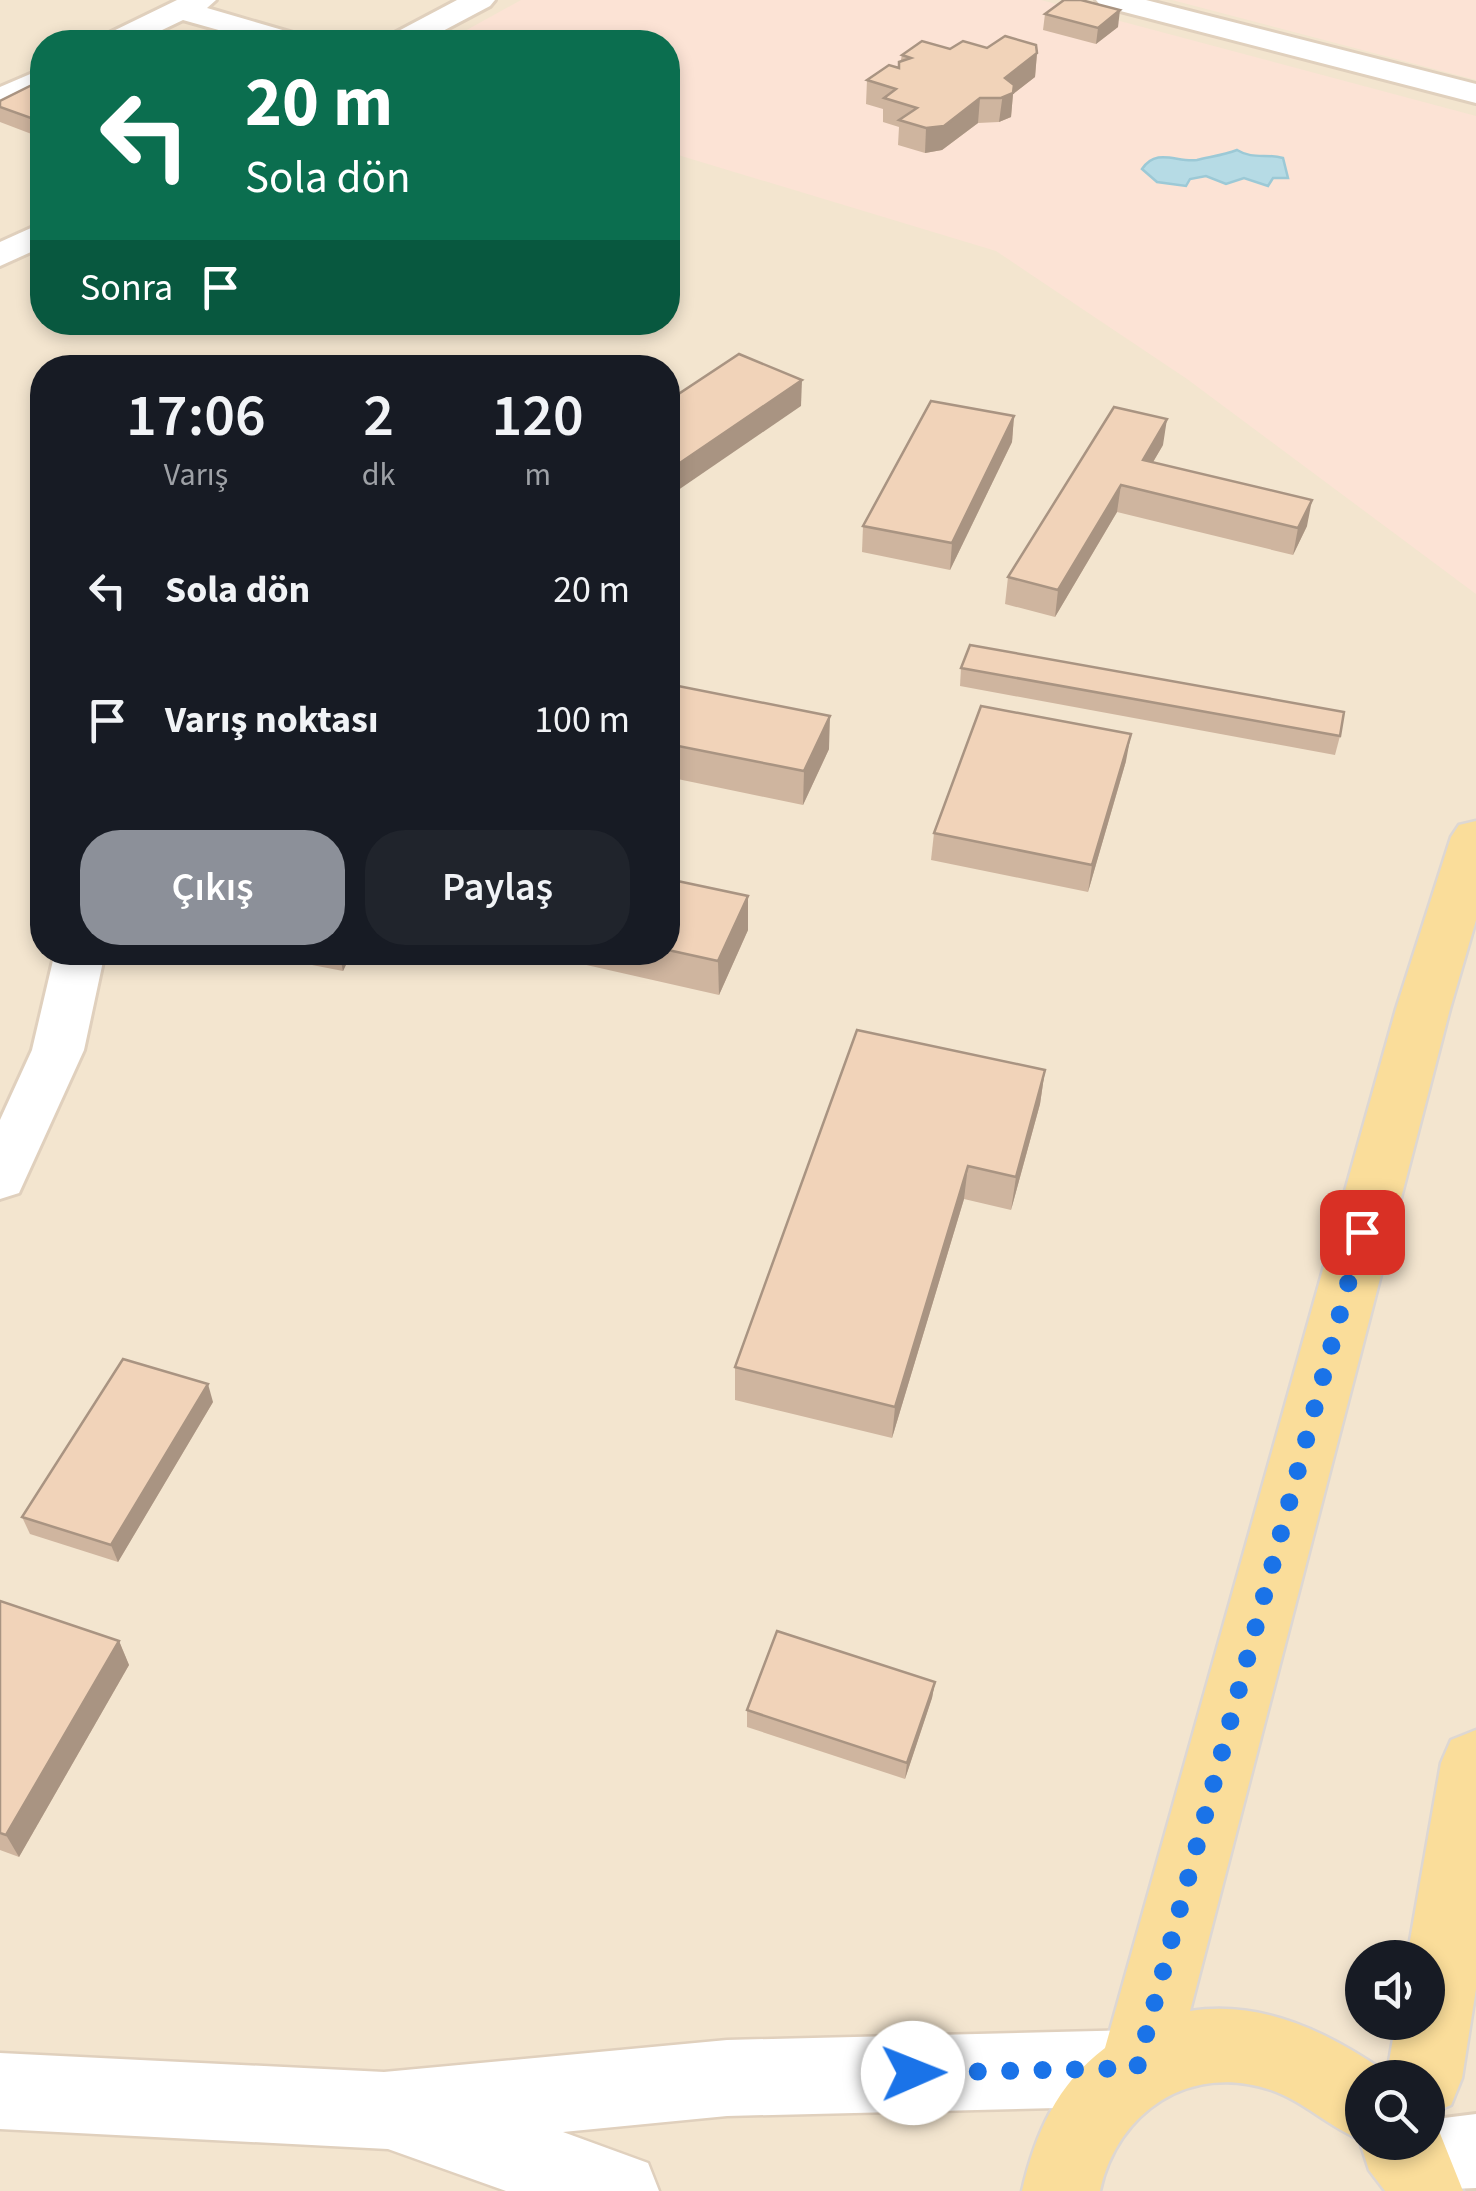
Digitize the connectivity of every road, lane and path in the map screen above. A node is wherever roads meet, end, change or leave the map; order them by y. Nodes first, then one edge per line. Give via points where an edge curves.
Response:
1 (480, 0) edge
2 (1111, 0) edge
3 (191, 5) edge
4 (139, 30) edge
5 (259, 30) edge
6 (423, 30) edge
7 (30, 84) edge
8 (1476, 94) edge
9 (0, 98) edge
10 (30, 240) edge
11 (0, 256) edge
12 (1476, 837) edge
13 (77, 965) edge
14 (0, 1178) edge
15 (1476, 1763) edge
16 (1427, 2060) edge
17 (1137, 2068) junction
18 (1345, 2090) edge
19 (0, 2091) edge
20 (384, 2110) junction
21 (620, 2191) edge
22 (1060, 2191) edge

1 - 6 street
2 - 8 street
3 - 4 street
3 - 5 street
7 - 9 street
10 - 11 street
12 - 17 main road via 1423,1009
13 - 14 street via 58,1050
15 - 16 main road
17 - 18 main road via 1194,2046 1258,2048 1317,2069
17 - 20 street via 727,2078
17 - 22 main road via 1091,2109 1063,2168
19 - 20 street
20 - 21 street

